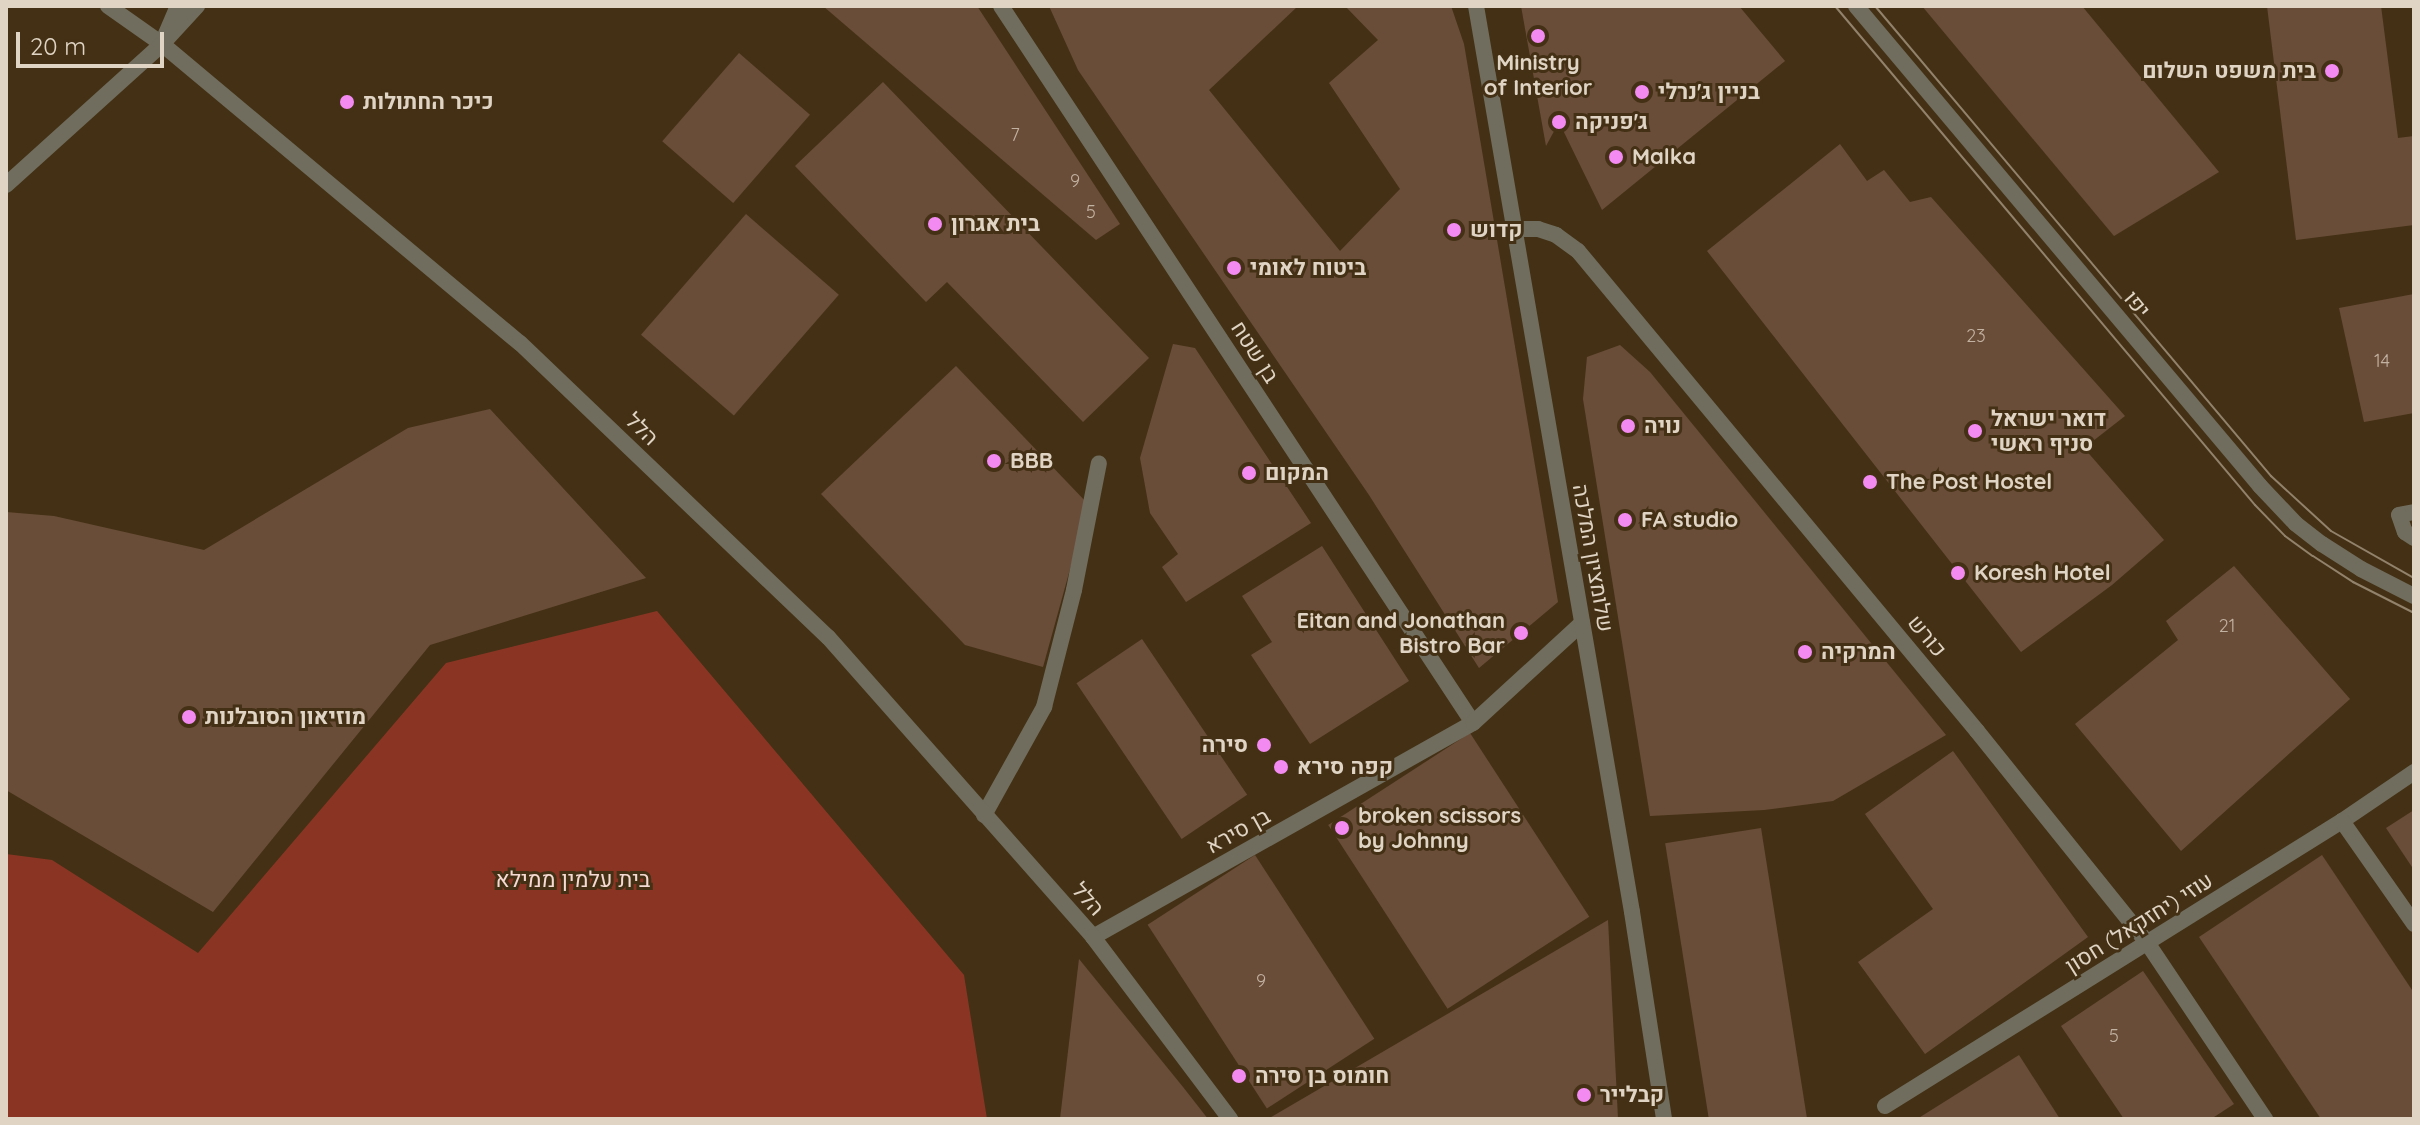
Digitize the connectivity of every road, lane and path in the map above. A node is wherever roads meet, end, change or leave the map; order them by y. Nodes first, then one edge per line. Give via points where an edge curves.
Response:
1 (108, 6) edge
2 (178, 6) edge
3 (197, 6) edge
4 (1001, 6) edge
5 (1476, 6) edge
6 (1856, 6) edge
7 (162, 44) junction
8 (6, 185) edge
9 (1515, 229) junction
10 (1099, 463) dead end
11 (2414, 512) edge
12 (2414, 538) edge
13 (2414, 596) edge
14 (1582, 623) junction
15 (1473, 723) junction
16 (2414, 772) edge
17 (984, 815) junction
18 (2342, 821) junction
19 (2414, 924) edge
20 (1093, 937) junction
21 (2148, 944) junction
22 (1885, 1106) dead end
23 (1230, 1119) edge
24 (1664, 1119) edge
25 (2265, 1119) edge

1 - 7 street, הלל
2 - 7 street
3 - 7 street
4 - 15 street, בן שטח
5 - 9 street, שלומציון המלכה
6 - 13 street, יפו via 2296,524 2361,569
7 - 8 street
7 - 17 street, הלל via 520,343 828,637
9 - 14 street, שלומציון המלכה
9 - 21 street, כורש via 1556,235 1578,251
10 - 17 street via 1044,707
11 - 12 street via 2399,515 2405,532
14 - 15 street, בן סירא
14 - 24 street, שלומציון המלכה
15 - 20 street, בן סירא
16 - 18 street, עוזי (יחזקאל) חסון
17 - 20 street, הלל
18 - 19 street
18 - 21 street, עוזי (יחזקאל) חסון
20 - 23 street
21 - 22 street, עוזי (יחזקאל) חסון
21 - 25 street, כורש

